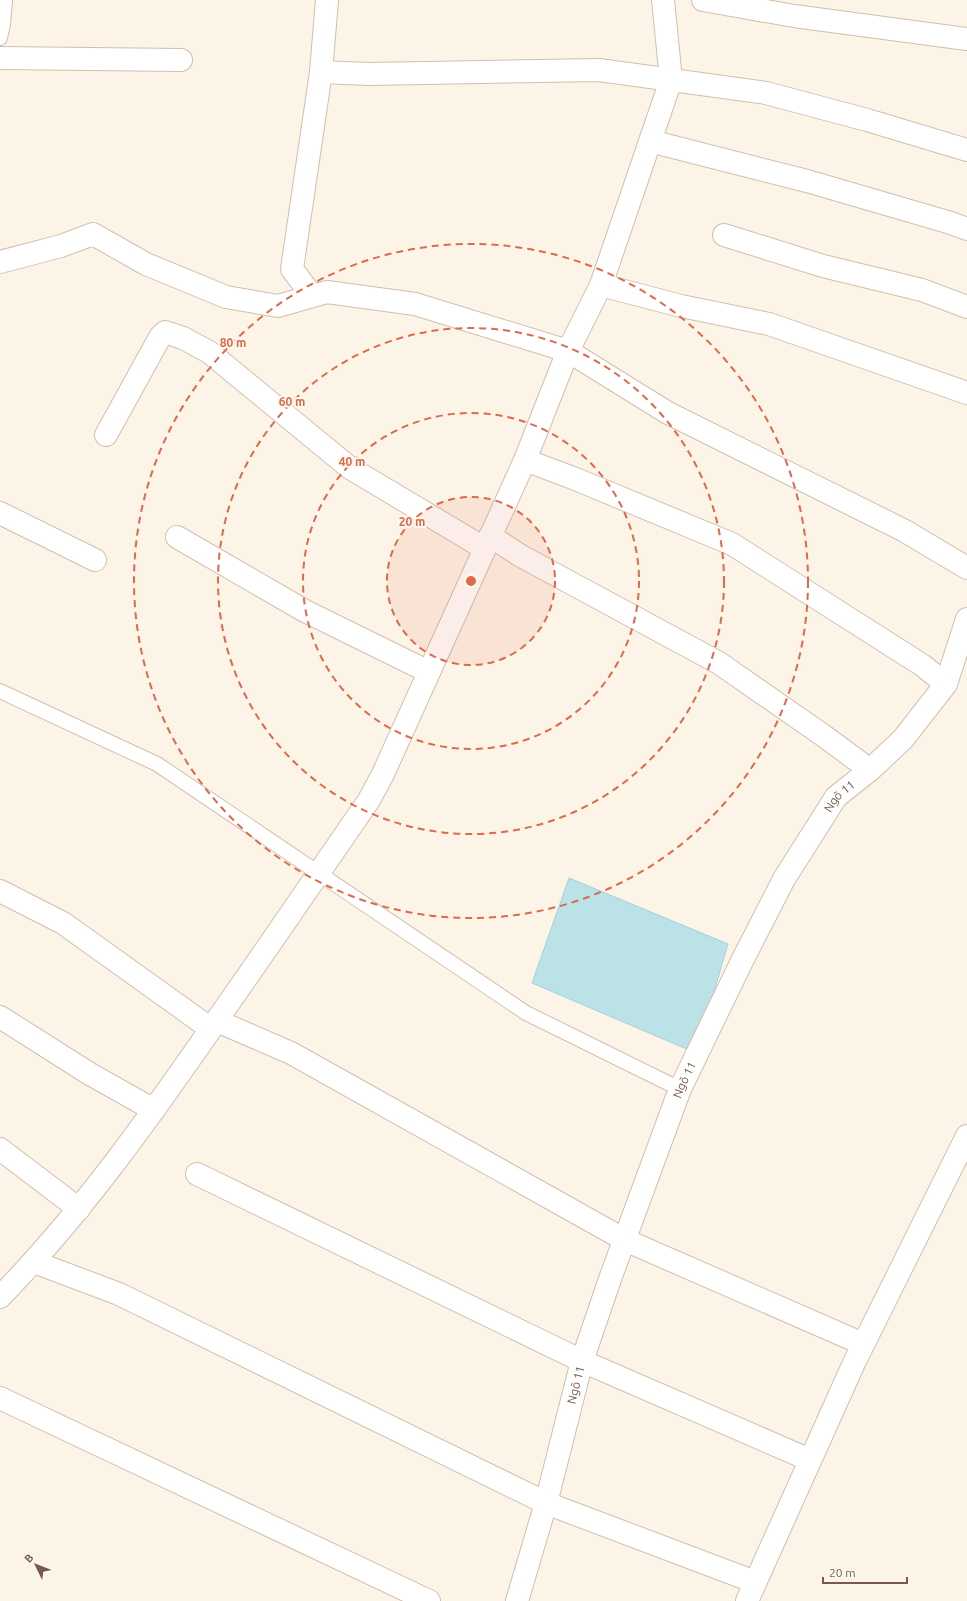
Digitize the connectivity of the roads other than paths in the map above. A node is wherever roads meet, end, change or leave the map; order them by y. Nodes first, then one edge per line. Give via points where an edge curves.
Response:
1 (5, 0) edge
2 (327, 0) edge
3 (664, 0) edge
4 (703, 0) edge
5 (0, 38) edge
6 (967, 38) edge
7 (0, 58) edge
8 (180, 60) dead end
9 (321, 72) junction
10 (671, 80) junction
11 (650, 141) junction
12 (967, 150) edge
13 (967, 230) edge
14 (724, 235) dead end
15 (0, 262) edge
16 (601, 285) junction
17 (312, 296) junction
18 (967, 307) edge
19 (568, 351) junction
20 (967, 393) edge
21 (106, 435) dead end
22 (525, 460) junction
23 (0, 513) edge
24 (177, 537) dead end
25 (487, 542) junction
26 (95, 560) dead end
27 (967, 568) edge
28 (967, 619) edge
29 (429, 672) junction
30 (946, 684) junction
31 (0, 691) edge
32 (870, 770) junction
33 (319, 873) junction
34 (0, 891) edge
35 (0, 1017) edge
36 (214, 1025) junction
37 (680, 1089) junction
38 (154, 1110) junction
39 (967, 1136) edge
40 (0, 1149) edge
41 (197, 1174) dead end
42 (79, 1209) junction
43 (625, 1240) junction
44 (34, 1262) junction
45 (0, 1297) edge
46 (863, 1344) junction
47 (582, 1362) junction
48 (0, 1398) edge
49 (810, 1460) junction
50 (546, 1503) junction
51 (751, 1592) edge
52 (429, 1601) edge
53 (517, 1601) edge

1 - 5 lane
2 - 9 street
3 - 10 street
4 - 6 street via 794,16
7 - 8 street
9 - 10 street via 368,74 599,70
9 - 17 street via 292,269
10 - 11 street
10 - 12 street via 766,93
11 - 13 street via 807,181 951,223
11 - 16 street
14 - 18 street via 823,266 922,290
15 - 17 street via 61,246 93,234 146,264 226,297 278,306
16 - 19 street
16 - 20 street via 682,306 769,324
17 - 19 street via 328,292 415,304
19 - 22 street
19 - 27 street via 668,413 905,531
21 - 25 street via 160,337 166,332 209,352 350,468
22 - 25 street
22 - 30 street via 732,544 922,665
23 - 26 street
24 - 29 street via 305,611
25 - 29 street
25 - 32 street via 521,556 719,663
28 - 30 street, Ngõ 11
29 - 33 street via 369,800
30 - 32 street, Ngõ 11 via 903,739
31 - 33 lane via 156,764
32 - 37 street, Ngõ 11 via 836,797 784,879
33 - 36 street
33 - 37 lane via 526,1013
34 - 36 street via 63,923
35 - 38 street via 90,1074
36 - 38 street
36 - 43 street via 291,1052
37 - 43 street, Ngõ 11
38 - 42 street
39 - 46 street
40 - 42 street
41 - 47 street
42 - 44 street
43 - 46 street
43 - 47 street, Ngõ 11
44 - 45 street
44 - 50 street via 119,1294
46 - 49 street
47 - 49 street
47 - 50 street, Ngõ 11
48 - 52 street
49 - 51 street
50 - 51 street
50 - 53 street, Ngõ 11

